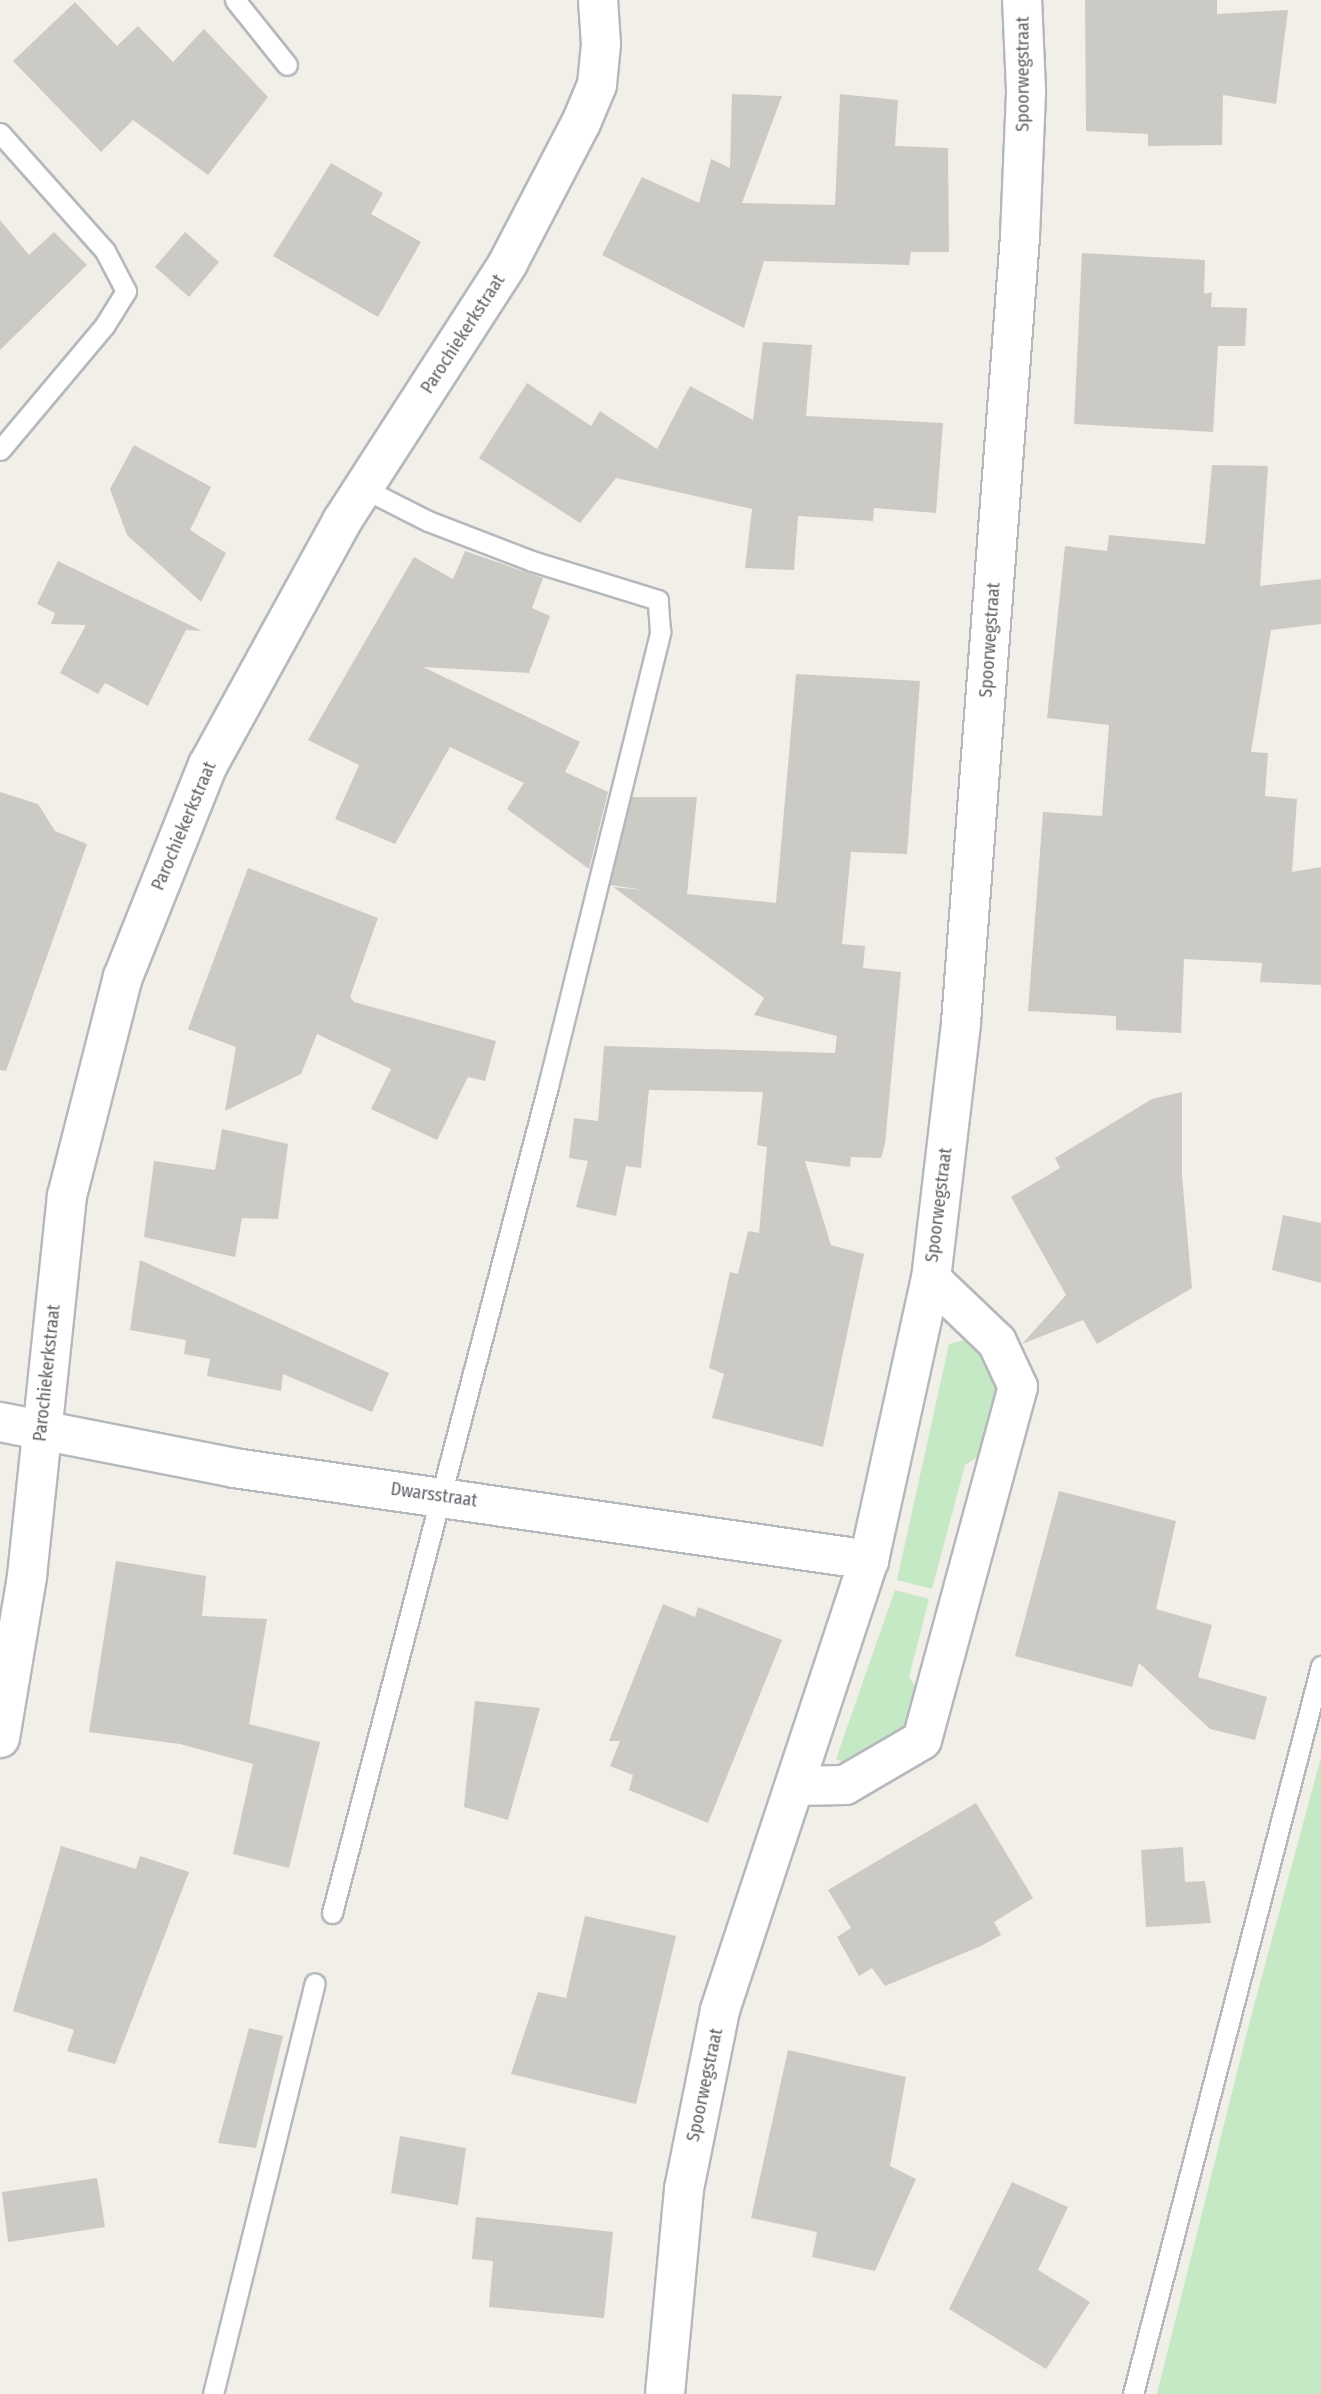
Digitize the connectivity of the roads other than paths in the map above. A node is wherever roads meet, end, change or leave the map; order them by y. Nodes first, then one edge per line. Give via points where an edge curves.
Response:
1 (235, 0) edge
2 (598, 0) edge
3 (1023, 0) edge
4 (287, 65) dead end
5 (0, 133) edge
6 (0, 450) edge
7 (363, 488) junction
8 (930, 1279) junction
9 (0, 1422) edge
10 (40, 1433) junction
11 (438, 1495) junction
12 (869, 1560) junction
13 (1321, 1666) edge
14 (0, 1738) edge
15 (795, 1786) junction
16 (332, 1913) dead end
17 (316, 1983) dead end
18 (213, 2394) edge
19 (665, 2394) edge
20 (1133, 2394) edge

1 - 4 lane
2 - 7 street, Parochiekerkstraat via 601,44 597,85 581,123 508,263
3 - 8 street, Spoorwegstraat via 1026,90 1020,236 961,1023
5 - 6 lane via 105,251 126,291 105,325
7 - 10 street, Parochiekerkstraat via 208,765 122,977 67,1196
7 - 11 lane via 454,531 658,600 660,632 639,722
8 - 12 street, Spoorwegstraat
8 - 15 street, Spoorwegstraat via 997,1342 1018,1387 922,1740 845,1786
9 - 10 street, Dwarsstraat
10 - 11 street, Dwarsstraat via 234,1468
10 - 14 street, Parochiekerkstraat via 15,1667
11 - 12 street, Dwarsstraat
11 - 16 lane
12 - 15 street, Spoorwegstraat
13 - 20 lane
15 - 19 street, Spoorwegstraat via 720,2010 684,2189
17 - 18 lane

